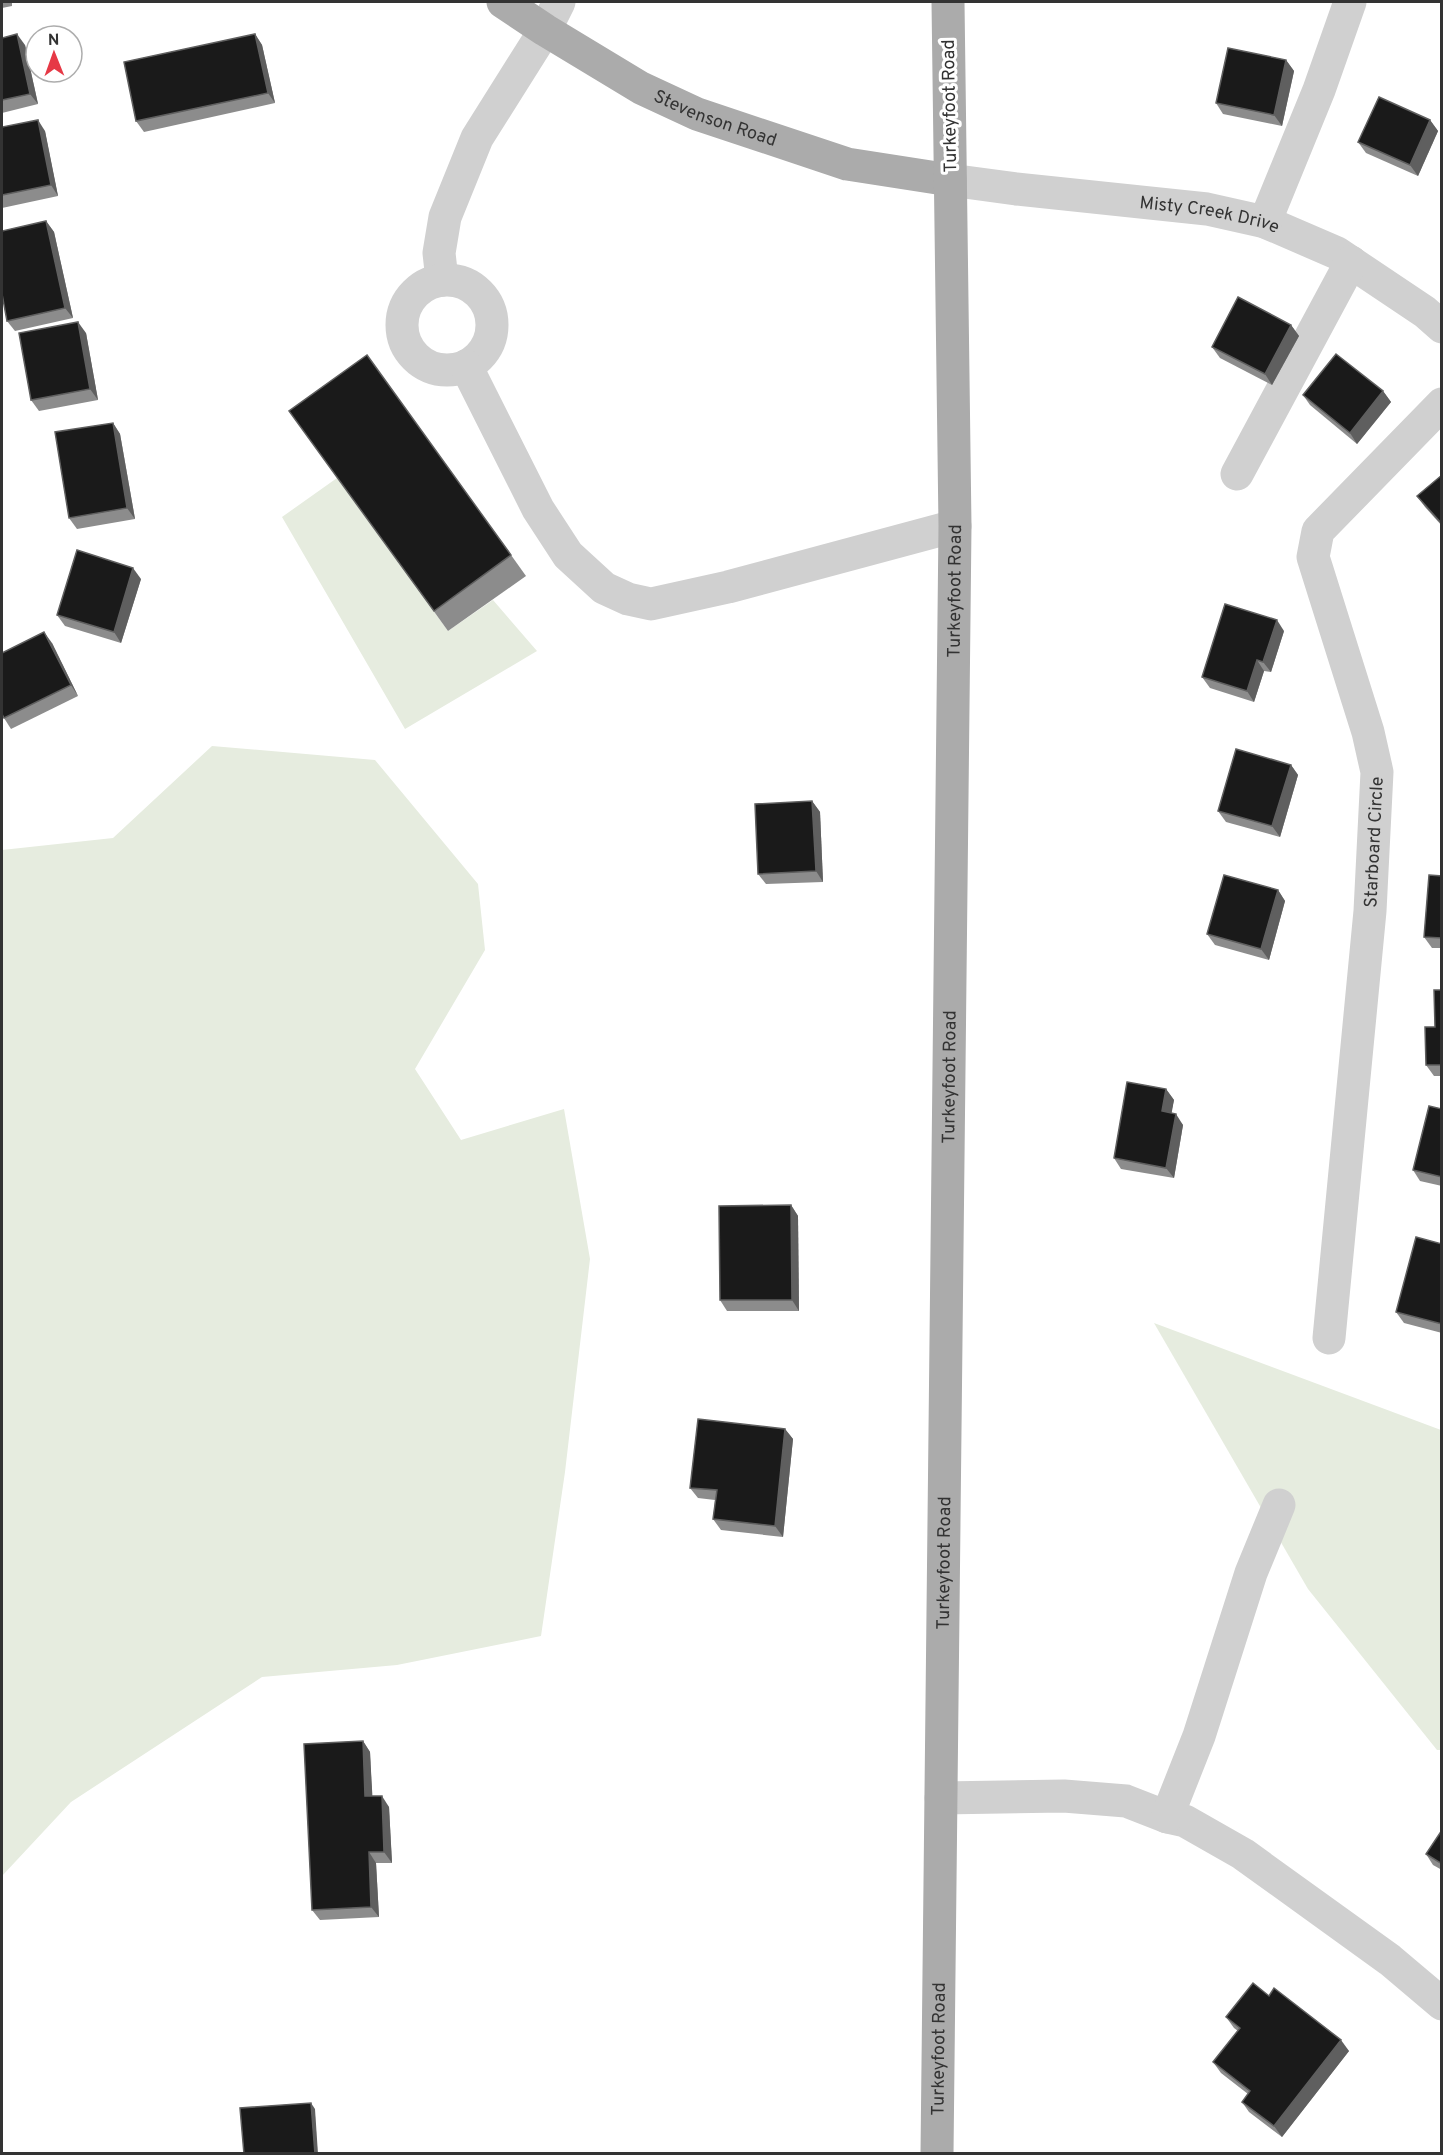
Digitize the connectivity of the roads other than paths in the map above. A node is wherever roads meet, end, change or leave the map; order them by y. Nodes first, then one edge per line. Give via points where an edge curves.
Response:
1 (503, 2) edge
2 (948, 2) edge
3 (1350, 2) edge
4 (552, 16) edge
5 (950, 180) junction
6 (1265, 222) junction
7 (1351, 262) junction
8 (442, 280) junction
9 (1442, 327) edge
10 (466, 366) junction
11 (1442, 404) edge
12 (1237, 474) dead end
13 (955, 526) junction
14 (1329, 1338) dead end
15 (1279, 1505) dead end
16 (941, 1798) junction
17 (1167, 1817) junction
18 (1442, 2004) edge
19 (937, 2154) edge

1 - 4 main road, Stevenson Road
2 - 5 main road, Turkeyfoot Road
3 - 6 street
4 - 5 main road, Stevenson Road via 641,88 697,114 847,164
4 - 8 street via 477,138 445,217 439,253
5 - 6 street, Misty Creek Drive via 1207,209
5 - 13 main road, Turkeyfoot Road
6 - 7 street, Misty Creek Drive
7 - 9 street, Misty Creek Drive
7 - 12 street
8 - 10 street via 469,286 488,306 492,320 487,348
8 - 10 street via 414,294 405,307 403,338 421,363 435,369
10 - 13 street via 538,508 568,555 604,588 628,599 651,604 728,587
11 - 14 street, Starboard Circle via 1318,531 1313,557 1377,772 1370,911
13 - 16 main road, Turkeyfoot Road
15 - 17 street via 1251,1573 1199,1736
16 - 17 street via 1105,1799 1126,1801
16 - 19 main road, Turkeyfoot Road
17 - 18 street via 1185,1821 1244,1854 1390,1960

